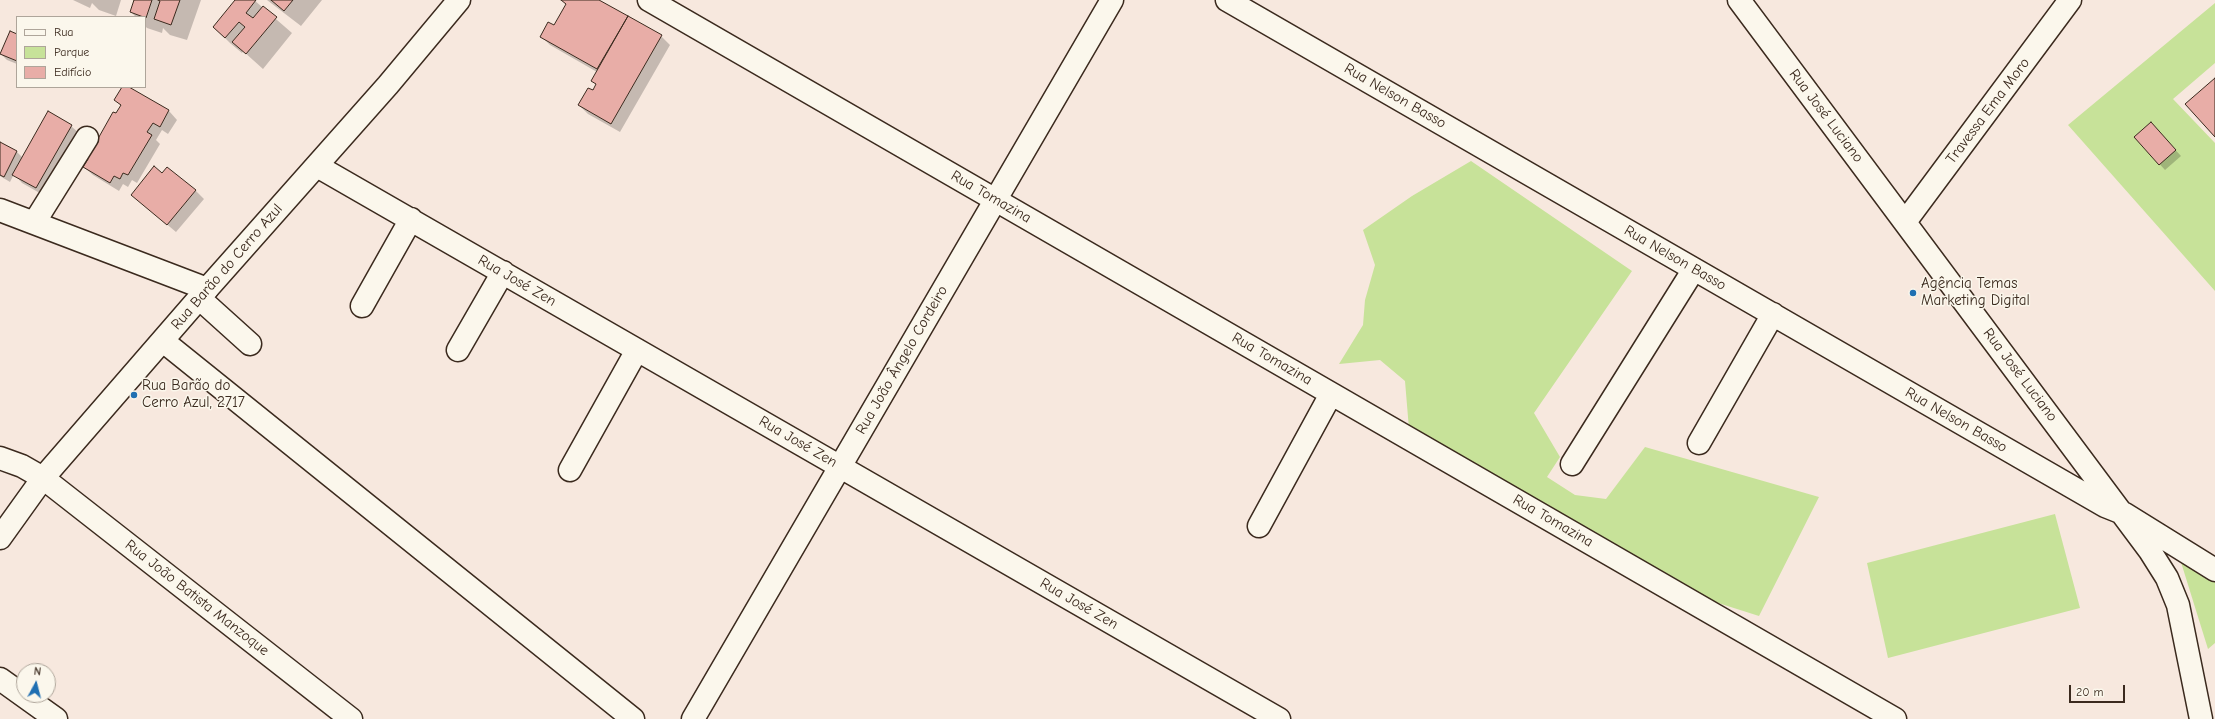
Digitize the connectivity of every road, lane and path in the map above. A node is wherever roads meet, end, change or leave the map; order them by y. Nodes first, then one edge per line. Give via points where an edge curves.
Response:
1 (460, 0) edge
2 (649, 0) edge
3 (1112, 0) edge
4 (1227, 0) edge
5 (1739, 0) edge
6 (2070, 0) edge
7 (87, 138) dead end
8 (317, 166) junction
9 (995, 200) junction
10 (0, 210) edge
11 (411, 220) junction
12 (1905, 222) junction
13 (34, 223) junction
14 (1694, 269) junction
15 (503, 272) junction
16 (203, 293) junction
17 (362, 306) dead end
18 (1773, 314) junction
19 (163, 340) junction
20 (250, 344) dead end
21 (458, 350) dead end
22 (637, 350) junction
23 (1331, 394) junction
24 (1700, 443) dead end
25 (0, 458) edge
26 (1572, 464) dead end
27 (840, 466) junction
28 (570, 470) dead end
29 (44, 478) junction
30 (2125, 514) junction
31 (1259, 526) dead end
32 (0, 538) edge
33 (2215, 570) edge
34 (0, 678) edge
35 (56, 719) edge
36 (351, 719) edge
37 (633, 719) edge
38 (693, 719) edge
39 (1279, 719) edge
40 (1895, 719) edge
41 (2201, 719) edge

1 - 8 street, Rua Barão do Cerro Azul
2 - 9 street, Rua Tomazina
3 - 9 street, Rua João Ângelo Cordeiro
4 - 14 street, Rua Nelson Basso
5 - 12 street, Rua José Luciano
6 - 12 street, Travessa Ema Moro
7 - 13 street
8 - 11 street, Rua José Zen
8 - 16 street, Rua Barão do Cerro Azul
9 - 23 street, Rua Tomazina
9 - 27 street, Rua João Ângelo Cordeiro
10 - 13 street
11 - 15 street, Rua José Zen
11 - 17 street
12 - 30 street, Rua José Luciano
13 - 16 street
14 - 18 street, Rua Nelson Basso
14 - 26 street
15 - 21 street
15 - 22 street, Rua José Zen
16 - 19 street, Rua Barão do Cerro Azul
16 - 20 street
18 - 24 street
18 - 30 street, Rua Nelson Basso via 2105,506
19 - 29 street, Rua Barão do Cerro Azul
19 - 37 street
22 - 27 street, Rua José Zen
22 - 28 street
23 - 31 street
23 - 40 street, Rua Tomazina
25 - 29 street, Rua João Batista Manzoque
27 - 38 street, Rua João Ângelo Cordeiro
27 - 39 street, Rua José Zen
29 - 32 street, Rua Barão do Cerro Azul
29 - 36 street, Rua João Batista Manzoque
30 - 33 street
30 - 41 street, Rua José Luciano via 2167,578 2178,605
34 - 35 street

